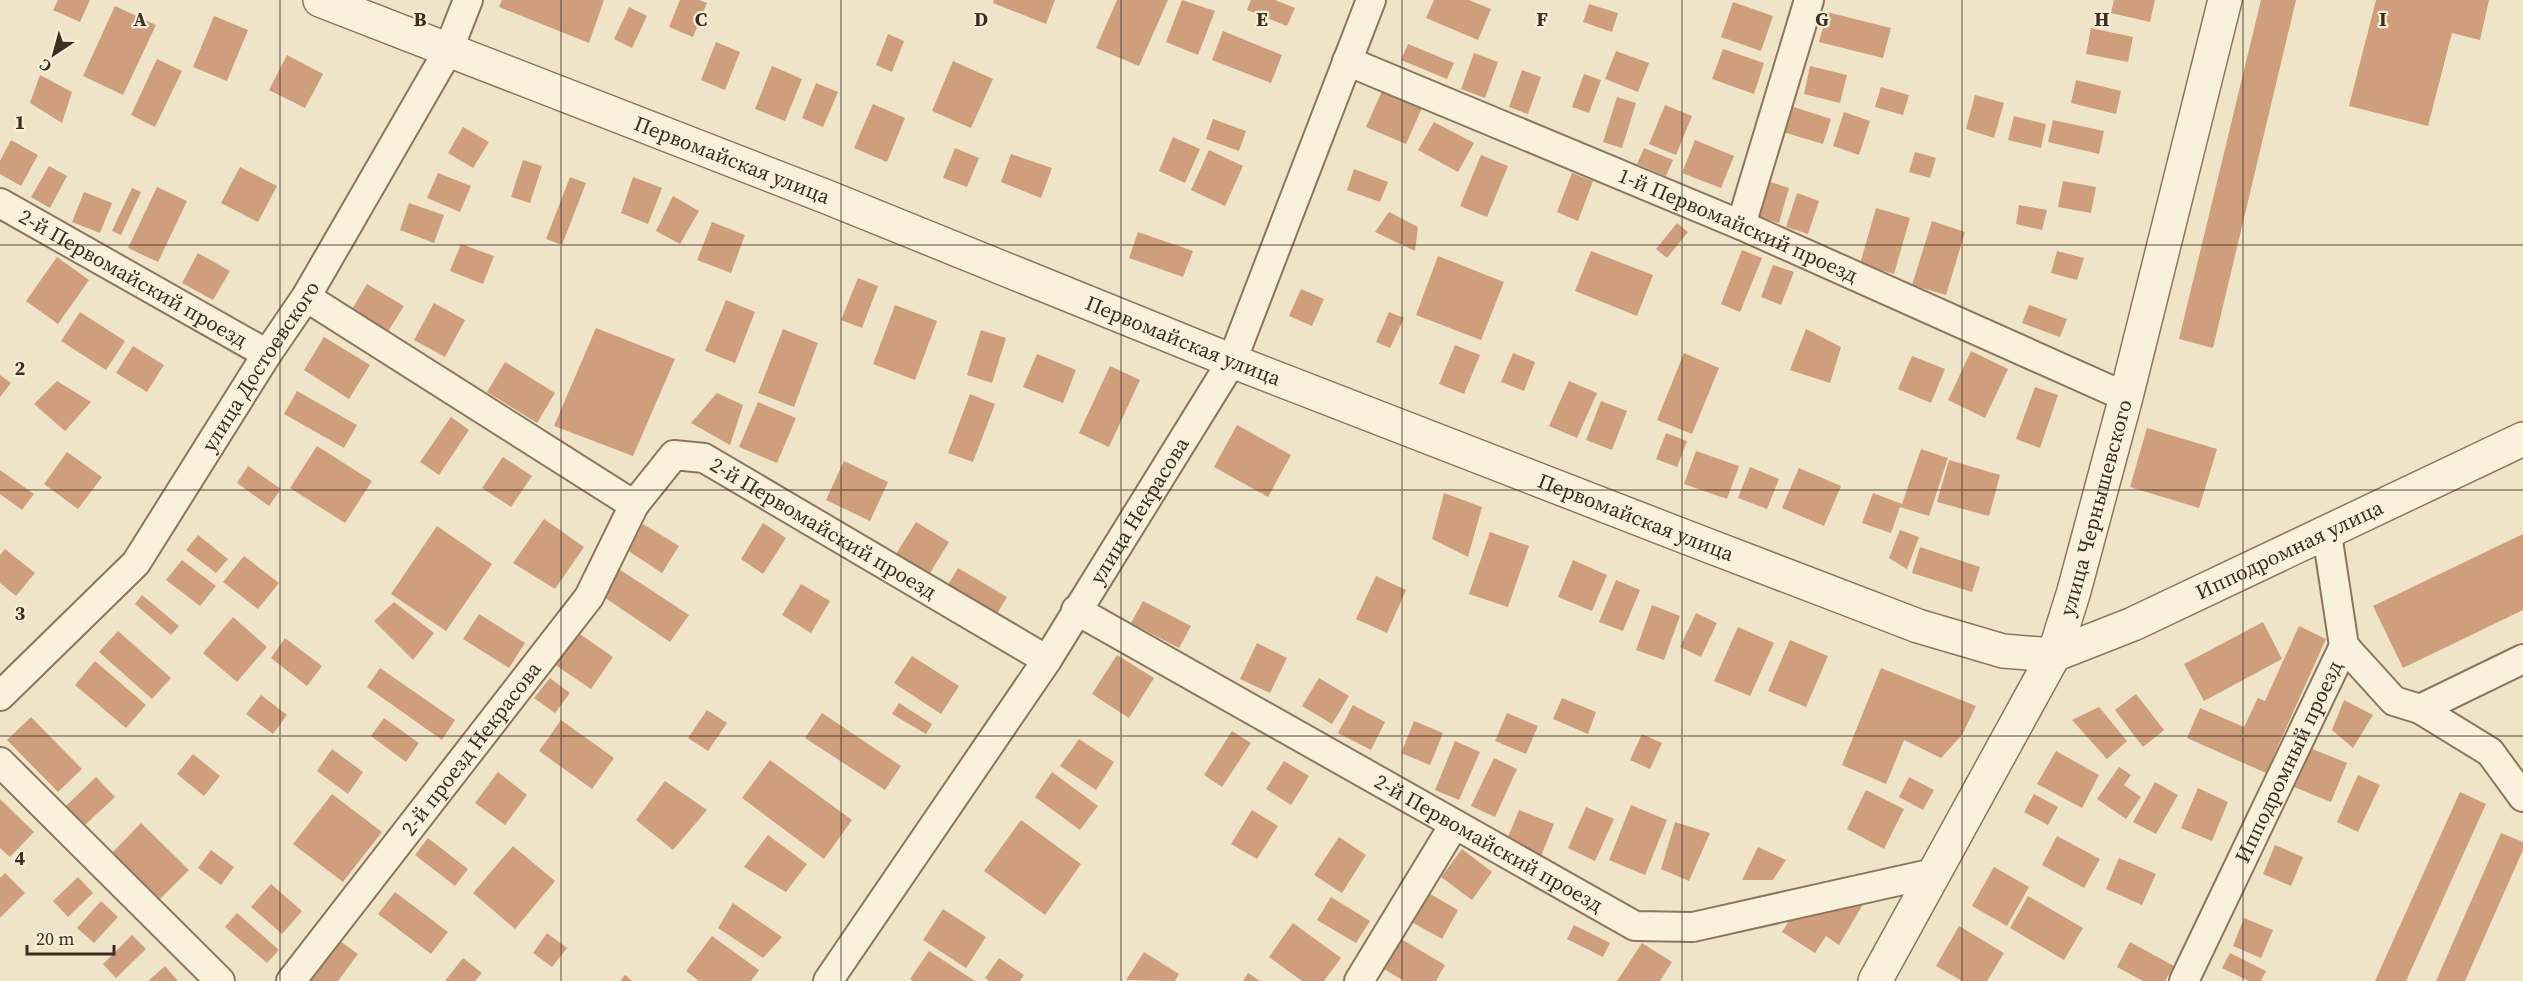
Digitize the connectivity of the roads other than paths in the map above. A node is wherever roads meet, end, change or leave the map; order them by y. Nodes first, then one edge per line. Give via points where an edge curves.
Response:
1 (320, 0) edge
2 (468, 0) edge
3 (1371, 0) edge
4 (1809, 0) edge
5 (2225, 0) edge
6 (448, 51) junction
7 (1347, 61) junction
8 (0, 203) edge
9 (1742, 225) junction
10 (306, 297) junction
11 (267, 354) junction
12 (1232, 361) junction
13 (2126, 397) junction
14 (2523, 439) edge
15 (634, 505) junction
16 (2327, 534) junction
17 (1076, 610) junction
18 (2344, 646) junction
19 (2054, 655) junction
20 (2523, 659) edge
21 (1047, 660) junction
22 (0, 696) edge
23 (2420, 709) junction
24 (0, 762) edge
25 (2523, 797) edge
26 (1454, 825) junction
27 (1934, 873) junction
28 (220, 981) edge
29 (291, 981) edge
30 (828, 981) edge
31 (1359, 981) edge
32 (1875, 981) edge
33 (2184, 981) edge

1 - 6 street, Первомайская улица
2 - 6 street, улица Достоевского
3 - 7 street, улица Некрасова
4 - 9 street
5 - 13 street, улица Чернышевского
6 - 10 street, улица Достоевского
6 - 12 street, Первомайская улица via 827,197
7 - 9 street, 1-й Первомайский проезд
7 - 12 street, улица Некрасова
8 - 11 street, 2-й Первомайский проезд
9 - 13 street, 1-й Первомайский проезд
10 - 11 street, улица Достоевского
10 - 15 street
11 - 22 street, улица Достоевского via 136,563
12 - 17 street, улица Некрасова
12 - 19 street, Первомайская улица via 1918,626 2003,651
13 - 19 street, улица Чернышевского
14 - 16 street, Ипподромная улица
15 - 21 street, 2-й Первомайский проезд via 674,454 704,458
15 - 29 street, 2-й проезд Некрасова via 589,597
16 - 18 street, Ипподромный проезд
16 - 19 street, Ипподромная улица via 2133,624
17 - 21 street, улица Некрасова
17 - 26 street, 2-й Первомайский проезд
18 - 23 street via 2394,701
18 - 33 street, Ипподромный проезд
19 - 27 street, улица Чернышевского
20 - 23 street
21 - 30 street, улица Некрасова
23 - 25 street via 2490,752
24 - 28 street
26 - 27 street, 2-й Первомайский проезд via 1635,926 1693,927
26 - 31 street
27 - 32 street, улица Чернышевского

